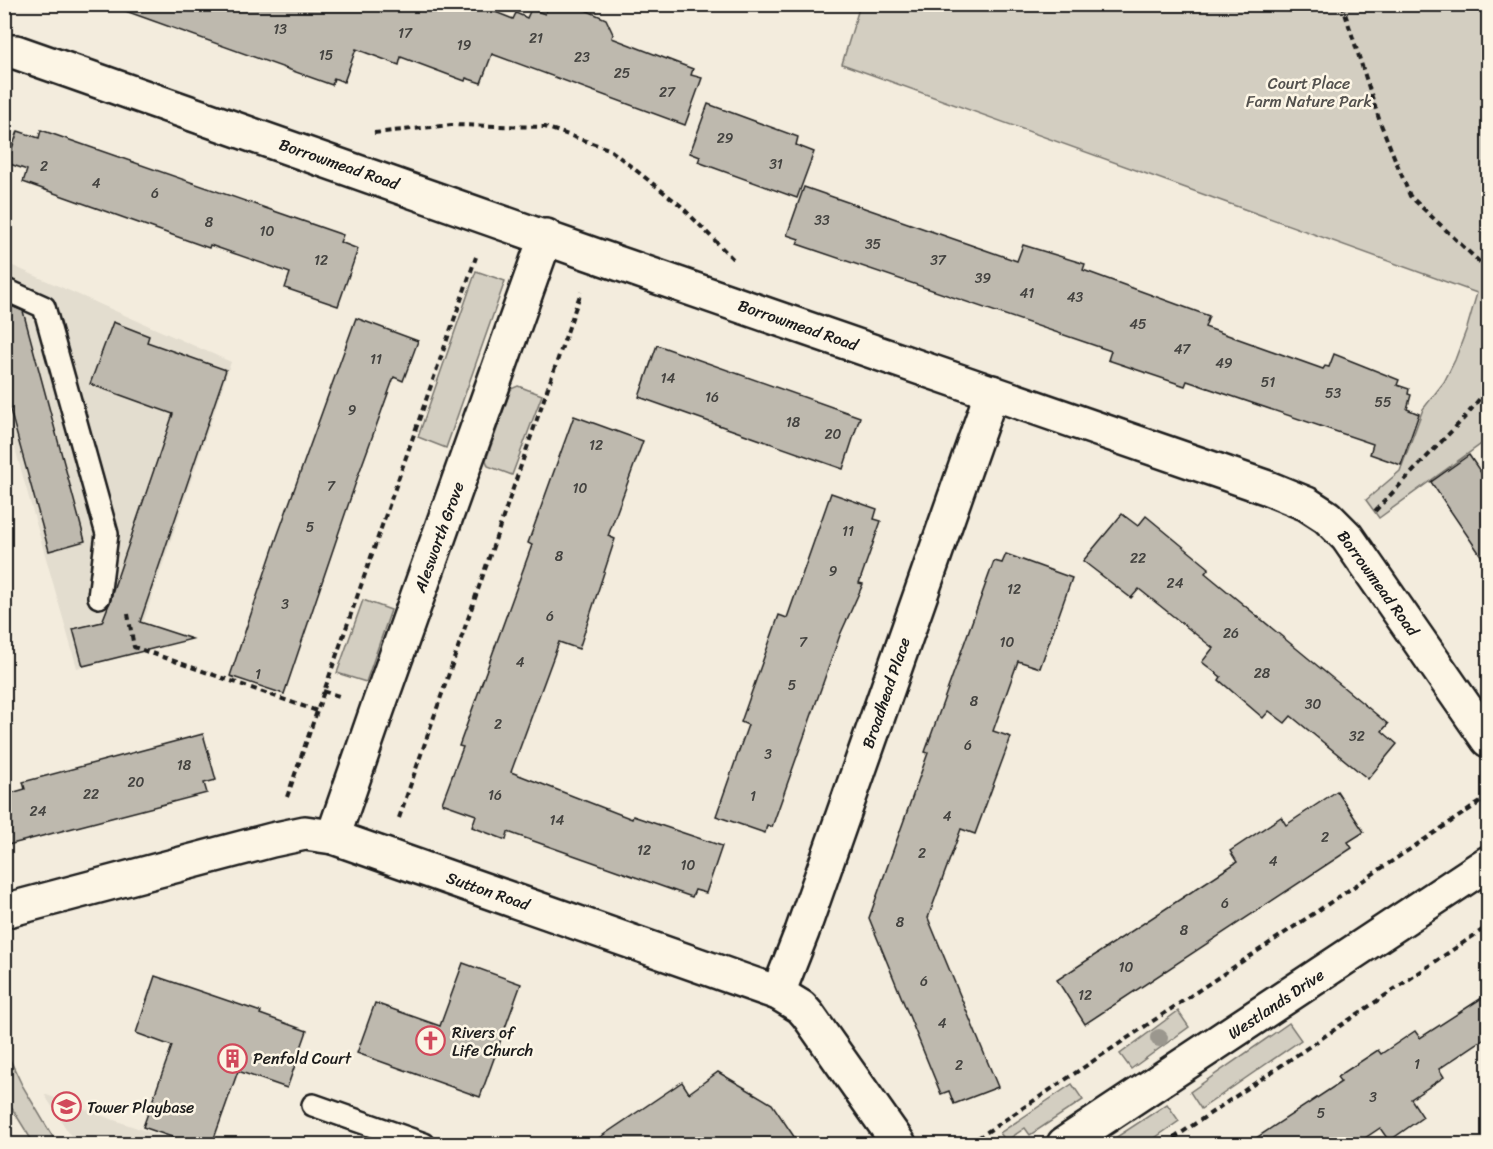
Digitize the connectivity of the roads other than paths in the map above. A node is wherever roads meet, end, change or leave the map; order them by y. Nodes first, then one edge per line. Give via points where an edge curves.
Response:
1 (4, 52) edge
2 (546, 237) junction
3 (4, 289) edge
4 (992, 392) junction
5 (99, 597) road end
6 (1488, 740) edge
7 (333, 837) junction
8 (1488, 863) edge
9 (4, 911) edge
10 (778, 993) junction
11 (314, 1105) dead end
12 (424, 1144) edge
13 (899, 1144) edge
14 (1064, 1144) edge

1 - 2 street, Borrowmead Road via 16,52
2 - 4 street, Borrowmead Road
2 - 7 street, Alesworth Grove
3 - 5 lane via 44,306 107,534
4 - 6 street, Borrowmead Road via 1268,488 1327,517 1347,537
4 - 10 street, Broadhead Place
7 - 9 street, Sutton Road via 305,833 272,840
7 - 10 street, Sutton Road
8 - 14 street, Westlands Drive
10 - 13 street, Sutton Road via 801,1007
11 - 12 lane

